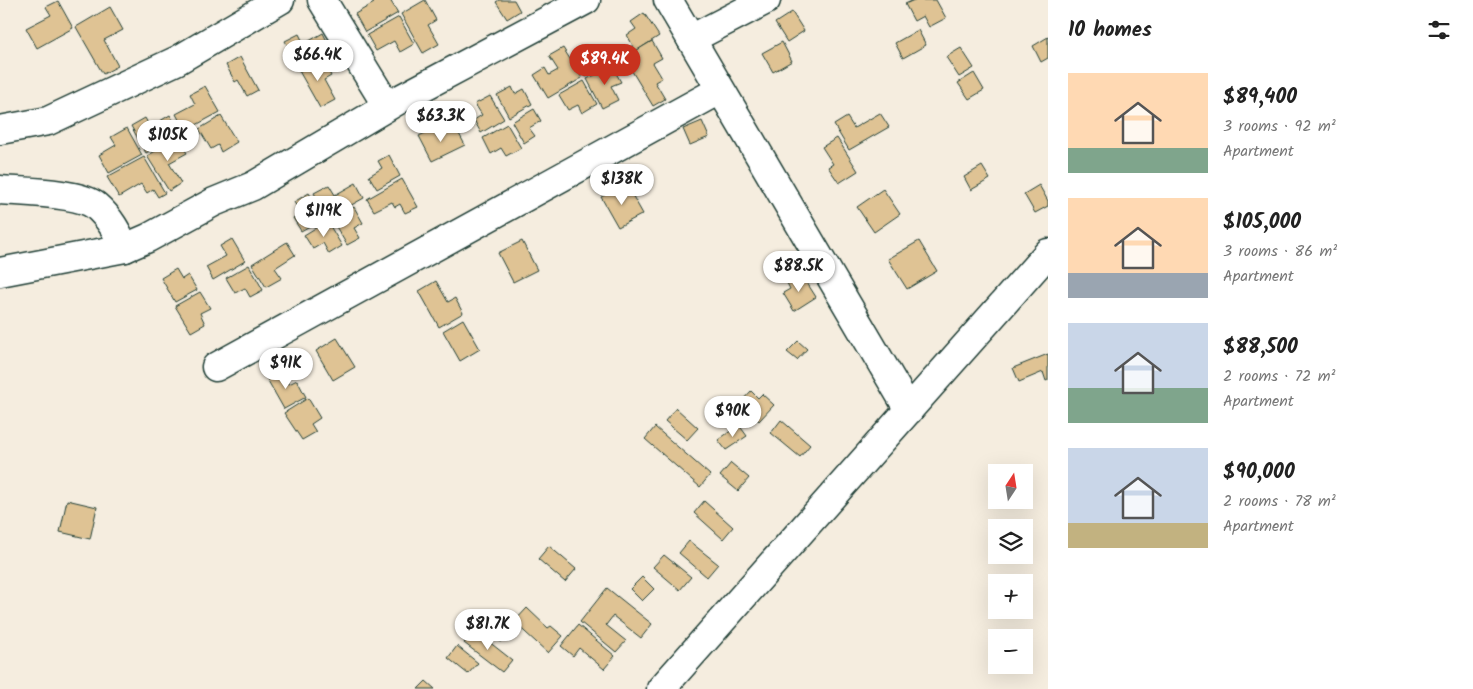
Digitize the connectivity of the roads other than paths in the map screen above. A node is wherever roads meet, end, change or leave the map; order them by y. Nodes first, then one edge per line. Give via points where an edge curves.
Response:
1 (280, 0) edge
2 (322, 0) edge
3 (586, 0) edge
4 (668, 0) edge
5 (766, 0) edge
6 (691, 39) junction
7 (720, 90) junction
8 (387, 106) junction
9 (0, 130) edge
10 (0, 190) edge
11 (125, 248) junction
12 (1048, 253) edge
13 (0, 272) edge
14 (216, 367) dead end
15 (908, 410) junction
16 (661, 689) edge

1 - 9 street via 178,60 48,121
2 - 8 street
3 - 8 street
4 - 6 street
5 - 6 street
6 - 7 street
7 - 14 street
7 - 15 street
8 - 11 street via 253,186 214,202
10 - 11 street via 73,196 94,205 110,221
11 - 13 street
12 - 15 street
15 - 16 street

